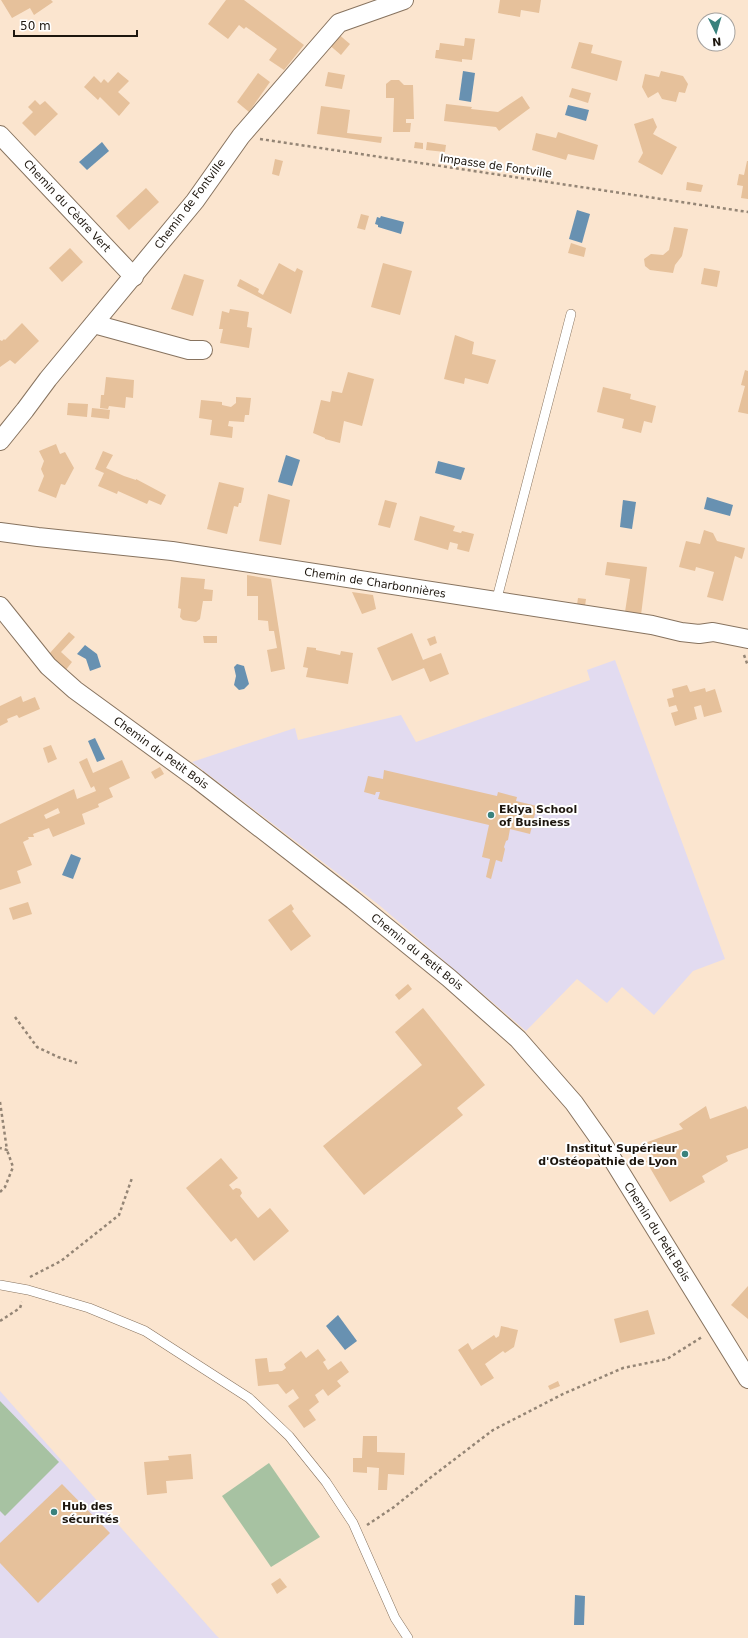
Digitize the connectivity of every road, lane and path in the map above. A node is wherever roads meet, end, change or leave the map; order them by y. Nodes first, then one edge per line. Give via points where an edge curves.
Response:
1 (404, 0) edge
2 (0, 135) edge
3 (241, 136) junction
4 (748, 212) edge
5 (134, 277) junction
6 (571, 314) dead end
7 (94, 324) junction
8 (203, 350) dead end
9 (0, 441) edge
10 (0, 532) edge
11 (496, 602) junction
12 (0, 606) edge
13 (748, 639) edge
14 (15, 1017) dead end
15 (77, 1063) dead end
16 (0, 1102) edge
17 (0, 1148) edge
18 (7, 1150) junction
19 (132, 1178) dead end
20 (0, 1192) edge
21 (0, 1285) edge
22 (25, 1289) junction
23 (0, 1321) edge
24 (716, 1328) junction
25 (748, 1379) edge
26 (357, 1532) junction
27 (408, 1638) edge

1 - 3 street, Chemin de Fontville via 339,23
2 - 5 street, Chemin du Cèdre Vert
3 - 4 path, Impasse de Fontville
3 - 5 street, Chemin de Fontville
5 - 7 street, Chemin de Fontville
6 - 11 lane
7 - 8 street via 189,350
7 - 9 street, Chemin de Fontville
10 - 11 street, Chemin de Charbonnières via 172,551
11 - 13 street, Chemin de Charbonnières via 663,627 681,632 713,632
12 - 24 street, Chemin du Petit Bois via 48,666 75,690 197,779 372,915 518,1039 574,1103 603,1144
14 - 15 path via 37,1046
16 - 18 path
17 - 18 path
18 - 20 path via 13,1167 5,1187
19 - 22 path via 119,1215 61,1261 28,1278
21 - 22 lane
22 - 23 path via 20,1308
22 - 26 lane via 89,1308 146,1331 249,1398 303,1453 326,1482
24 - 25 street, Chemin du Petit Bois
24 - 26 path via 667,1359 623,1368 563,1394 493,1430 394,1507
26 - 27 lane via 395,1618

